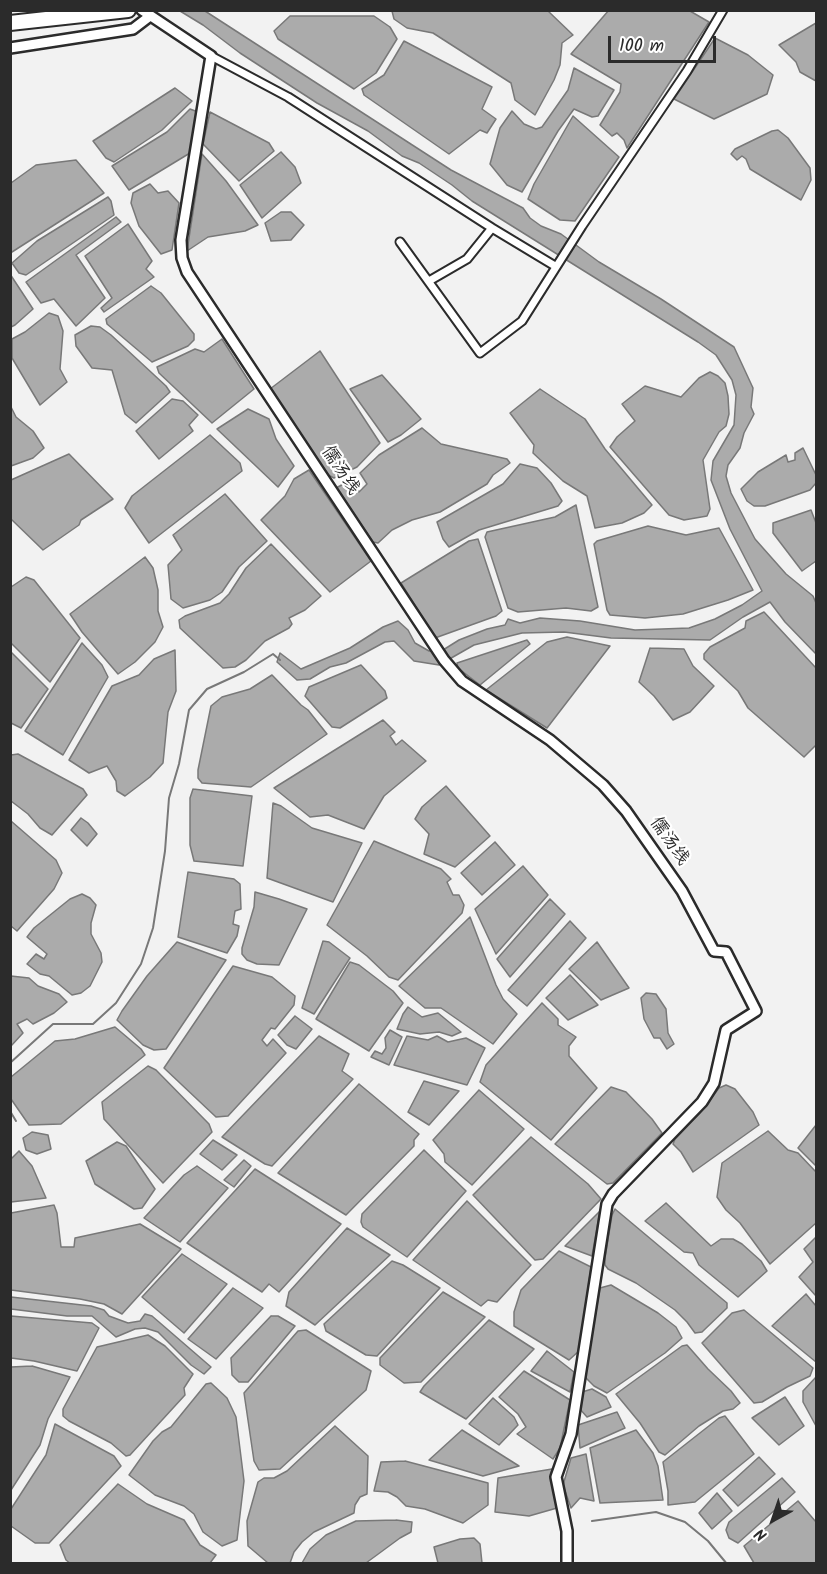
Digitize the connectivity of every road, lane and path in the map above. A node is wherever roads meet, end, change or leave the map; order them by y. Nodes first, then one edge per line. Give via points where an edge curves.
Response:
1 (128, 10) edge
2 (723, 10) edge
3 (146, 13) edge
4 (10, 23) edge
5 (10, 48) edge
6 (211, 56) junction
7 (492, 228) junction
8 (400, 242) dead end
9 (555, 266) junction
10 (429, 281) junction
11 (567, 1563) edge

1 - 4 highway
2 - 9 street
3 - 5 street via 133,29
3 - 6 street
6 - 7 street via 288,97
6 - 11 street, 儒汤线 via 181,240 187,272 444,660 462,681 550,740 626,810 682,891 714,951 726,952 756,1011 726,1030 714,1083 702,1102 607,1204 571,1434 556,1477 567,1531
7 - 9 street
7 - 10 street via 467,259
8 - 10 street
9 - 10 street via 522,321 480,353

